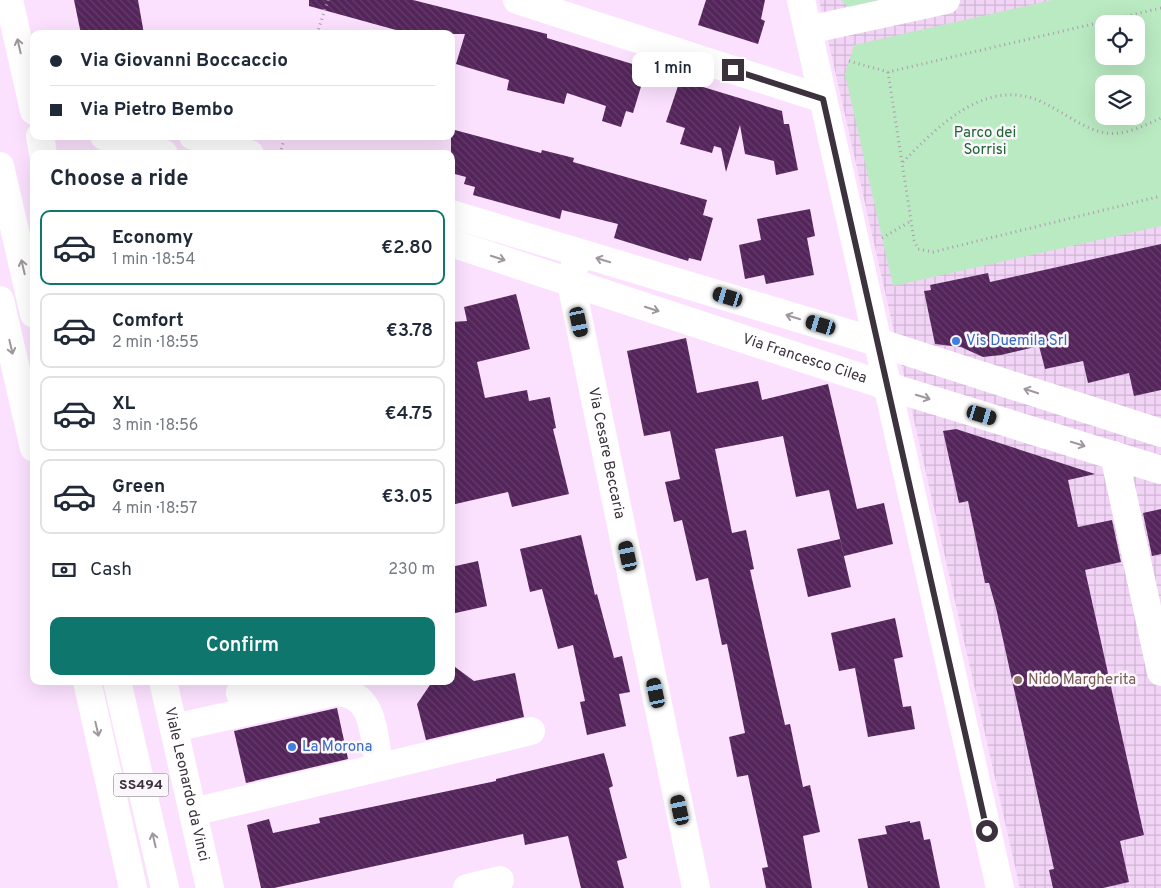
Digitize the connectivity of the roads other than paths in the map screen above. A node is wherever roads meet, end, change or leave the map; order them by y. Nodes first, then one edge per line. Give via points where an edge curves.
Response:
1 (9, 0) edge
2 (517, 0) edge
3 (801, 0) edge
4 (946, 0) edge
5 (808, 30) junction
6 (30, 87) edge
7 (823, 99) junction
8 (117, 140) edge
9 (206, 140) edge
10 (151, 150) edge
11 (237, 150) edge
12 (0, 166) edge
13 (455, 215) edge
14 (455, 244) edge
15 (578, 252) junction
16 (571, 283) junction
17 (30, 297) edge
18 (0, 300) edge
19 (878, 342) junction
20 (887, 386) junction
21 (30, 431) edge
22 (1161, 433) edge
23 (1114, 455) junction
24 (1161, 470) edge
25 (1161, 672) edge
26 (88, 685) edge
27 (118, 685) edge
28 (164, 685) edge
29 (279, 685) edge
30 (172, 718) junction
31 (531, 731) dead end
32 (378, 758) dead end
33 (193, 812) junction
34 (500, 880) dead end
35 (134, 888) edge
36 (164, 888) edge
37 (210, 888) edge
38 (467, 888) edge
39 (696, 888) edge
40 (1000, 888) edge

6 -> 1 street
2 - 7 street
3 - 5 street
4 - 5 street
5 - 7 street
7 - 19 street
8 - 10 street
9 - 11 street
17 -> 12 street
13 - 15 street
14 -> 16 street, Via Francesco Cilea
15 - 16 street, Via Cesare Beccaria
19 -> 15 street
16 -> 20 street, Via Francesco Cilea
16 - 39 street, Via Cesare Beccaria
18 -> 21 street
19 - 20 street
22 -> 19 street
20 -> 23 street, Via Francesco Cilea
20 - 40 street
23 - 24 street, Via Francesco Cilea
23 - 25 street
26 -> 35 street, SS494
36 -> 27 street, SS494
28 - 30 street, Viale Leonardo da Vinci
29 - 30 street
30 - 32 street via 348,692 360,699 371,717
30 - 33 street, Viale Leonardo da Vinci
31 - 33 street
33 - 37 street, Viale Leonardo da Vinci
34 - 38 street

